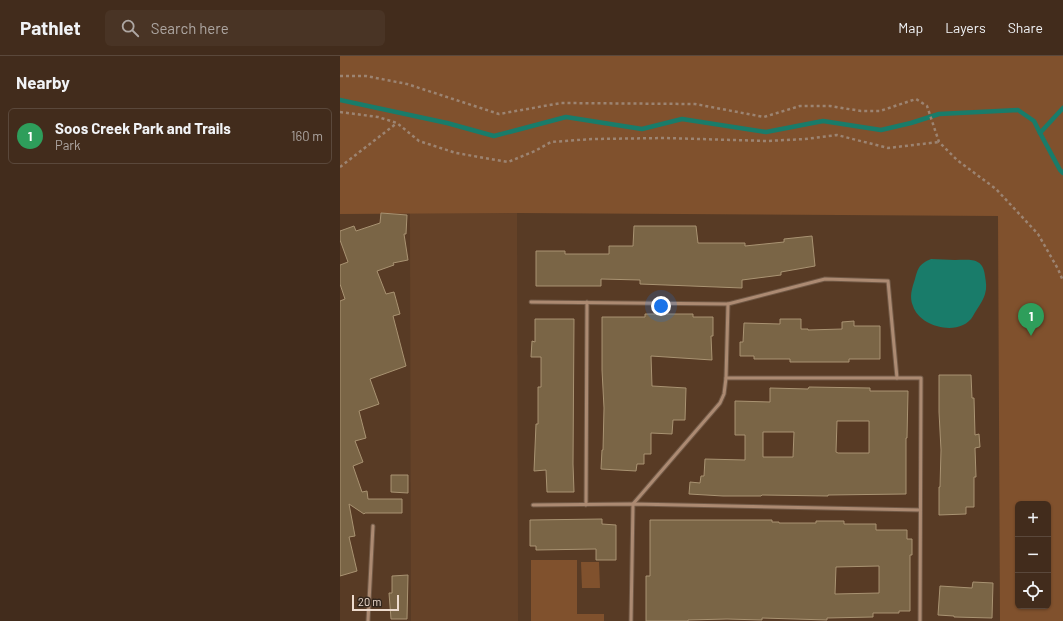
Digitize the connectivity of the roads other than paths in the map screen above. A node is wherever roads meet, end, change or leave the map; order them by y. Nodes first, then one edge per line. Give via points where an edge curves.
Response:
1 (531, 302) dead end
2 (587, 302) junction
3 (728, 304) junction
4 (726, 378) junction
5 (897, 378) junction
6 (633, 504) junction
7 (586, 505) junction
8 (533, 506) dead end
9 (920, 510) junction
10 (373, 526) dead end
11 (368, 621) edge
12 (631, 621) edge
13 (920, 621) edge

1 - 2 lane
2 - 3 lane
2 - 7 lane
3 - 4 lane
3 - 5 lane via 825,279 888,281
4 - 5 lane
4 - 6 lane via 720,403
5 - 9 lane via 921,378
6 - 7 lane
6 - 9 lane
6 - 12 lane
7 - 8 lane
9 - 13 lane
10 - 11 lane

